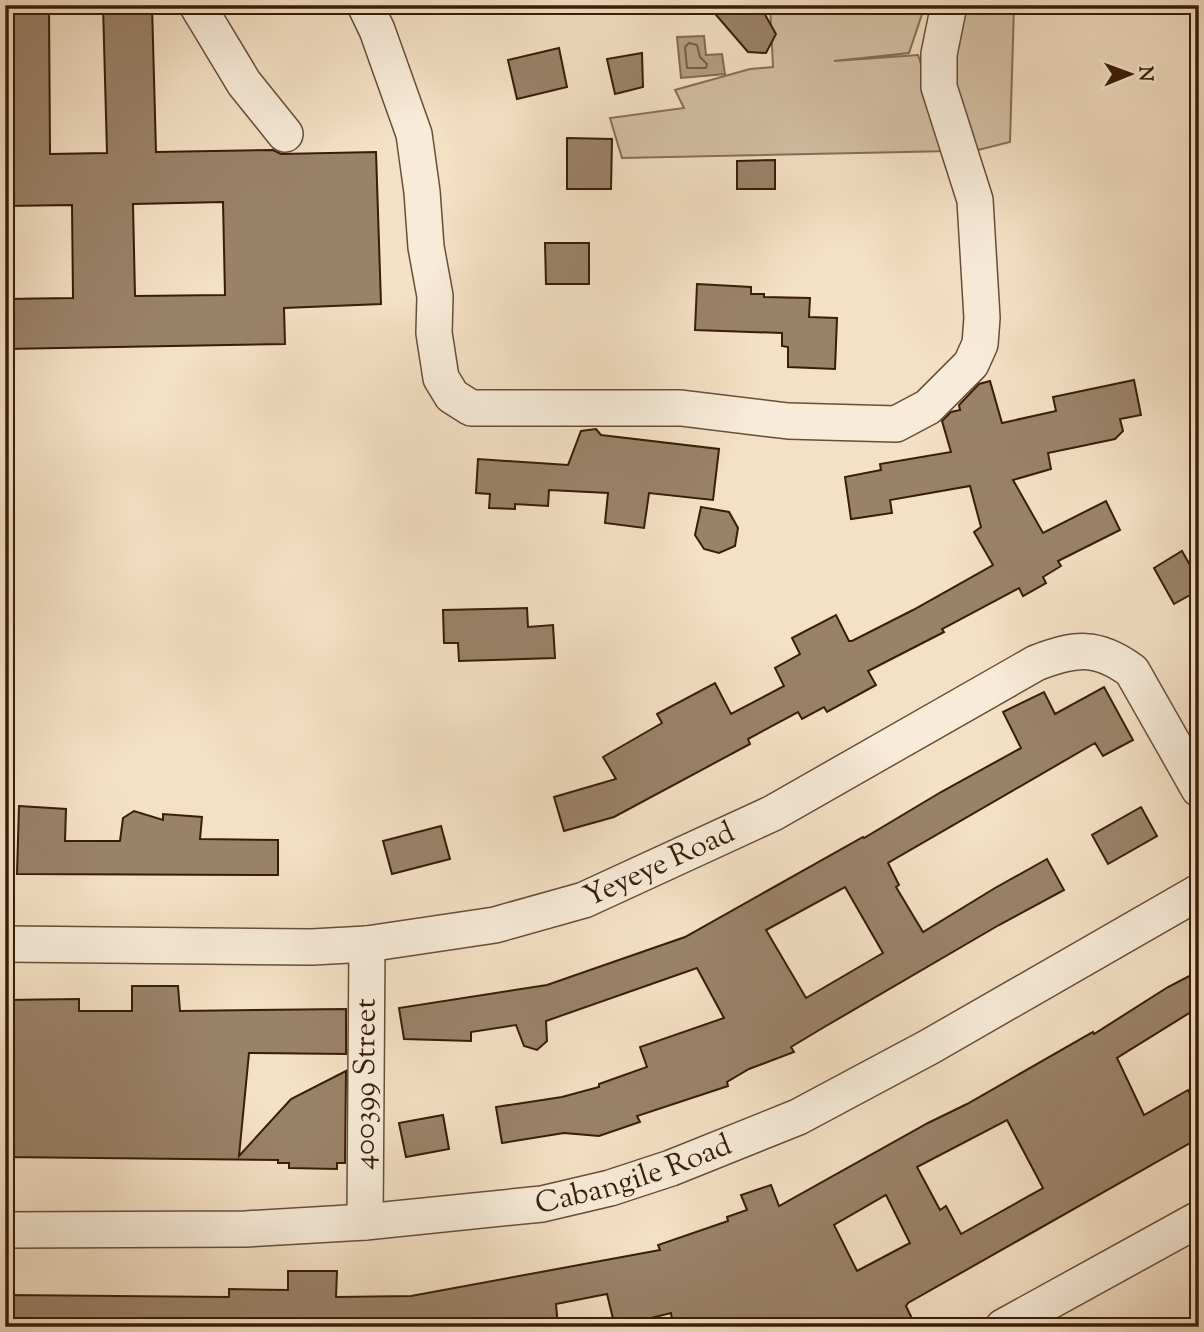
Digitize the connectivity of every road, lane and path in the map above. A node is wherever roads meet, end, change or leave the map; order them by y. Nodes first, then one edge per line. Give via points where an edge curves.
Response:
1 (197, 5) edge
2 (365, 5) edge
3 (949, 5) edge
4 (285, 134) dead end
5 (1199, 789) edge
6 (1199, 892) edge
7 (5, 944) edge
8 (367, 944) junction
9 (1199, 1219) edge
10 (365, 1222) junction
11 (5, 1230) edge
12 (1003, 1327) edge

1 - 4 street via 244,83
2 - 3 street via 414,134 435,296 437,356 441,378 452,396 471,408 681,408 789,421 896,424 935,401 971,364 980,344 975,200 939,87 939,54
5 - 8 street, Yeyeye Road via 1132,671 1115,658 1088,650 1063,653 1024,670 773,813 584,900 495,925
6 - 10 street, Cabangile Road via 799,1117 671,1168 542,1204
7 - 8 street, Yeyeye Road via 258,948
8 - 10 street, 400399 Street
9 - 12 street
10 - 11 street, Cabangile Road via 245,1229

